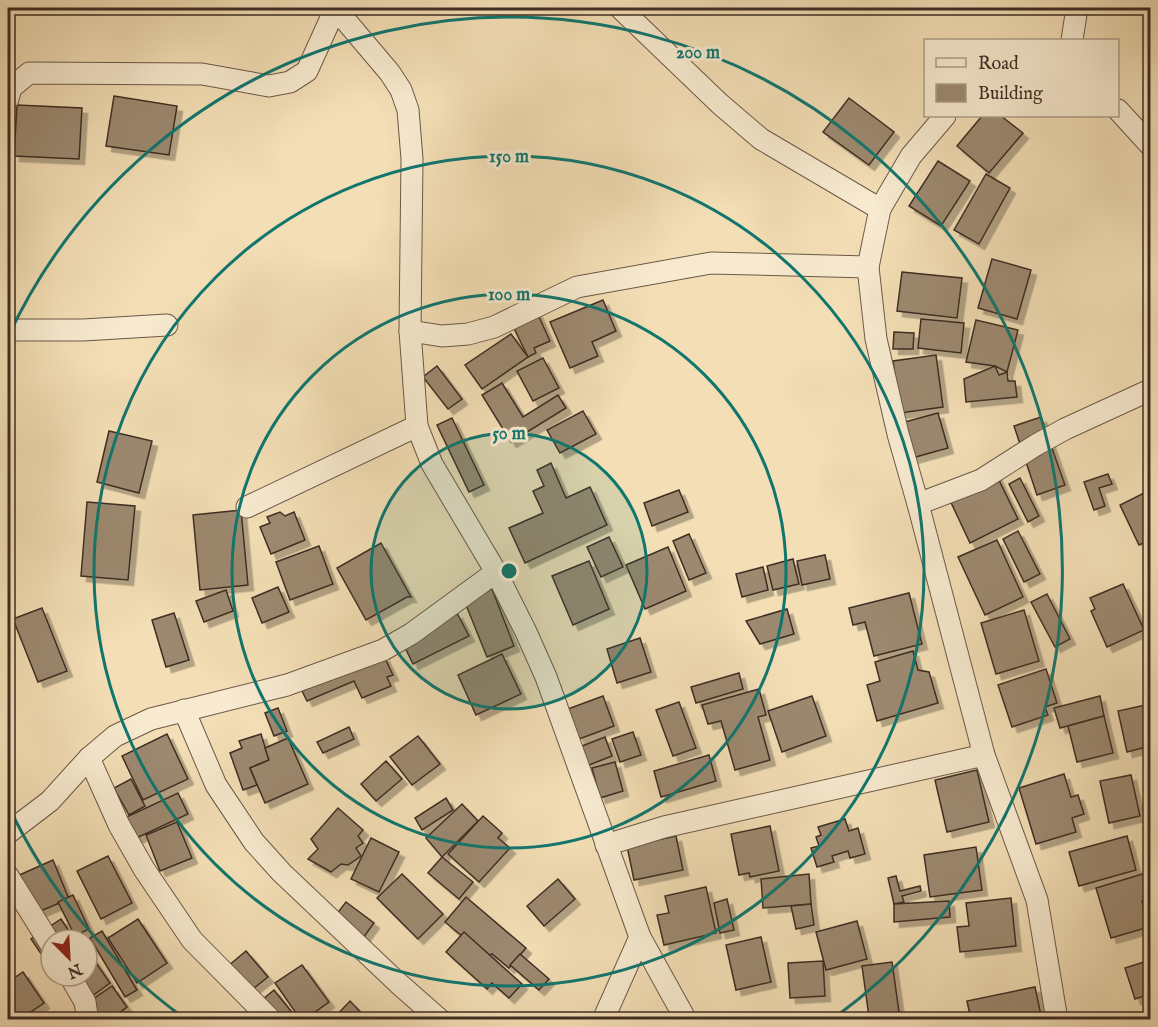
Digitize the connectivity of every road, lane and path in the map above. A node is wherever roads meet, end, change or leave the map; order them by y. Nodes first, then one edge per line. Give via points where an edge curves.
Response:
1 (335, 8) edge
2 (620, 8) edge
3 (1077, 8) edge
4 (1072, 39) edge
5 (8, 99) edge
6 (1119, 111) edge
7 (944, 117) edge
8 (1150, 146) edge
9 (880, 209) junction
10 (868, 267) junction
11 (167, 325) dead end
12 (8, 330) edge
13 (410, 331) junction
14 (1150, 390) edge
15 (417, 426) junction
16 (918, 504) junction
17 (247, 507) dead end
18 (496, 572) junction
19 (184, 710) junction
20 (984, 755) junction
21 (89, 758) junction
22 (8, 833) edge
23 (606, 845) junction
24 (8, 876) edge
25 (40, 928) edge
26 (640, 937) junction
27 (77, 988) edge
28 (83, 1020) edge
29 (271, 1020) edge
30 (440, 1020) edge
31 (603, 1020) edge
32 (686, 1020) edge
33 (1057, 1020) edge

1 - 5 street via 307,71 290,82 270,86 202,74 29,73 11,88
1 - 13 street via 390,73 408,110 412,159
2 - 9 street via 761,139
3 - 4 street
6 - 8 street
7 - 9 street via 911,156
9 - 10 street
10 - 13 street via 711,262 577,287 494,327 468,334 442,336
10 - 16 street via 876,339
11 - 12 street
13 - 15 street
14 - 16 street via 1065,429 981,480
15 - 17 street
15 - 18 street via 432,464
16 - 20 street
18 - 19 street via 383,650 287,685
18 - 23 street via 546,677
19 - 21 street via 115,736
19 - 30 street via 216,785 254,842 282,873
20 - 23 street via 664,827
20 - 33 street via 1036,900
21 - 22 street via 50,801
21 - 29 street via 144,870 192,940
23 - 26 street
24 - 25 street
26 - 31 street
26 - 32 street
27 - 28 street via 86,1002 87,1015

